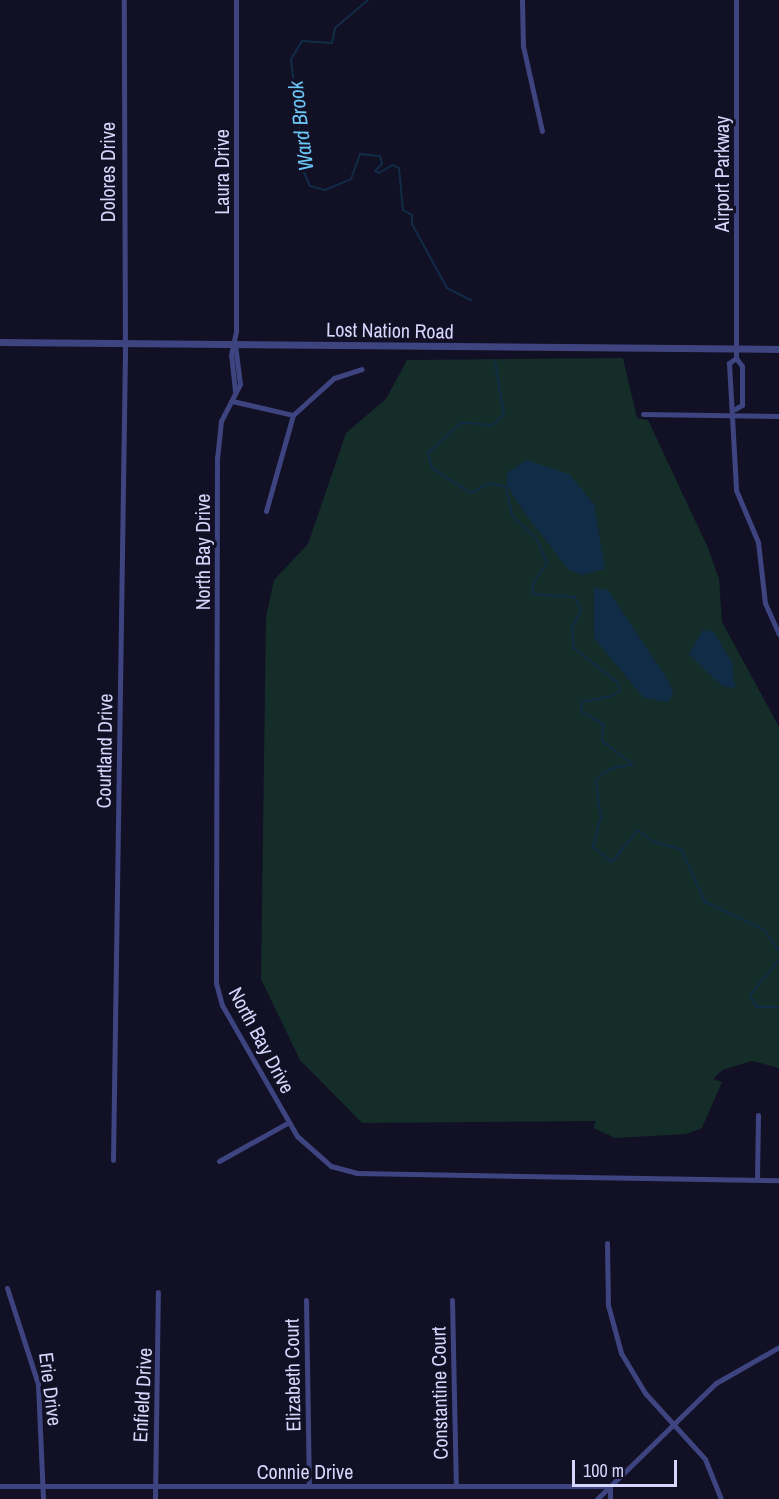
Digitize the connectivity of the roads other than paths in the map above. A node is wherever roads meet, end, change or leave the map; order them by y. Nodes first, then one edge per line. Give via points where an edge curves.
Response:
1 (124, 0) edge
2 (236, 0) edge
3 (522, 0) edge
4 (736, 0) edge
5 (542, 131) dead end
6 (0, 342) edge
7 (121, 344) junction
8 (235, 344) junction
9 (736, 349) junction
10 (779, 350) edge
11 (736, 358) junction
12 (362, 369) dead end
13 (236, 392) junction
14 (232, 401) junction
15 (735, 412) junction
16 (643, 414) dead end
17 (293, 415) junction
18 (779, 416) edge
19 (266, 511) dead end
20 (779, 633) edge
21 (758, 1115) dead end
22 (289, 1122) junction
23 (113, 1160) dead end
24 (219, 1161) dead end
25 (757, 1179) junction
26 (779, 1180) edge
27 (607, 1243) dead end
28 (7, 1288) dead end
29 (158, 1292) dead end
30 (306, 1300) dead end
31 (452, 1300) dead end
32 (779, 1347) edge
33 (675, 1420) junction
34 (0, 1486) edge
35 (42, 1486) junction
36 (154, 1486) junction
37 (309, 1486) junction
38 (456, 1486) junction
39 (610, 1486) junction
40 (43, 1499) edge
41 (155, 1499) edge
42 (597, 1499) edge
43 (610, 1499) edge
44 (721, 1499) edge

1 - 7 street, Dolores Drive
2 - 8 street, Laura Drive
3 - 5 street via 523,46
4 - 9 street, Airport Parkway
6 - 7 street, Lost Nation Road
7 - 8 street, Lost Nation Road
7 - 23 street, Courtland Drive
8 - 9 street, Lost Nation Road
8 - 13 street, North Bay Drive via 240,355
8 - 13 street, North Bay Drive via 231,386
9 - 10 street, Lost Nation Road
9 - 11 street, Airport Parkway
11 - 15 street via 742,366 742,405
11 - 15 street via 729,363 729,405
12 - 17 street via 334,378
13 - 14 street, North Bay Drive
14 - 17 street
14 - 22 street, North Bay Drive via 221,421 217,456 216,983 222,1005
15 - 16 street
15 - 18 street
15 - 20 street via 736,490 758,542 765,603
17 - 19 street
21 - 25 street
22 - 24 street
22 - 25 street, North Bay Drive via 307,1149 349,1172
25 - 26 street, North Bay Drive
27 - 33 street via 614,1335 639,1386
28 - 35 street, Erie Drive via 38,1379
29 - 36 street, Enfield Drive
30 - 37 street, Elizabeth Court
31 - 38 street, Constantine Court
32 - 33 street via 737,1368
33 - 39 street
33 - 44 street via 705,1459
34 - 35 street, Connie Drive
35 - 36 street, Connie Drive
35 - 40 street, Erie Drive
36 - 37 street, Connie Drive
36 - 41 street, Enfield Drive
37 - 38 street, Connie Drive
38 - 39 street, Connie Drive
39 - 42 street
39 - 43 street

